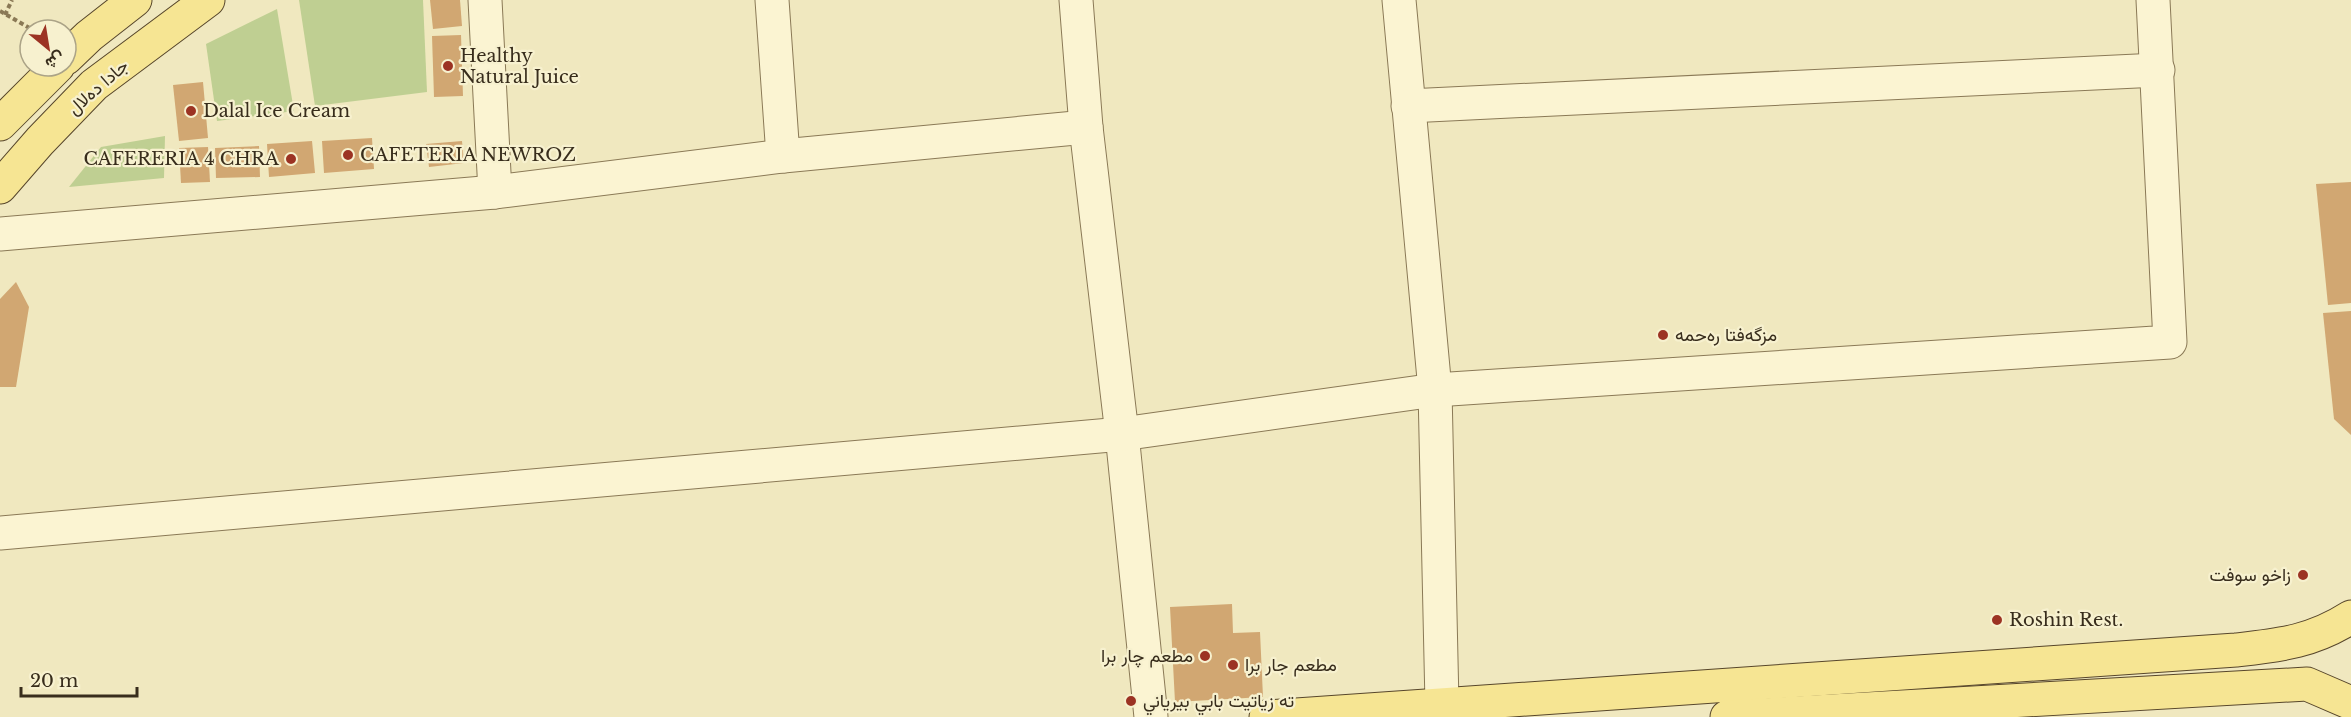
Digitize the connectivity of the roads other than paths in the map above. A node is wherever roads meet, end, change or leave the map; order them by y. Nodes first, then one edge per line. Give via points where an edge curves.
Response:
1 (135, 0) edge
2 (208, 0) edge
3 (484, 0) edge
4 (772, 0) edge
5 (1076, 0) edge
6 (1399, 0) edge
7 (2152, 0) edge
8 (78, 48) edge
9 (2158, 70) junction
10 (46, 78) edge
11 (1408, 106) junction
12 (0, 124) edge
13 (1086, 127) junction
14 (783, 156) junction
15 (0, 187) edge
16 (495, 192) junction
17 (0, 234) edge
18 (1435, 390) junction
19 (1122, 434) junction
20 (0, 533) edge
21 (2351, 617) edge
22 (2351, 703) edge
23 (1442, 704) junction
24 (1151, 717) edge
25 (1266, 717) edge
26 (1727, 717) edge

1 - 8 main road
2 - 15 main road, جادا دەلال via 94,85
3 - 16 street
4 - 14 street
5 - 13 street
6 - 11 street
7 - 9 street
9 - 11 street
9 - 18 street via 2170,342
10 - 12 main road
11 - 18 street
13 - 14 street
13 - 19 street
14 - 16 street
16 - 17 street
18 - 19 street
18 - 23 street
19 - 20 street
19 - 24 street
21 - 23 main road via 2333,629 2292,644 2236,650
22 - 26 main road via 2307,684
23 - 25 main road

